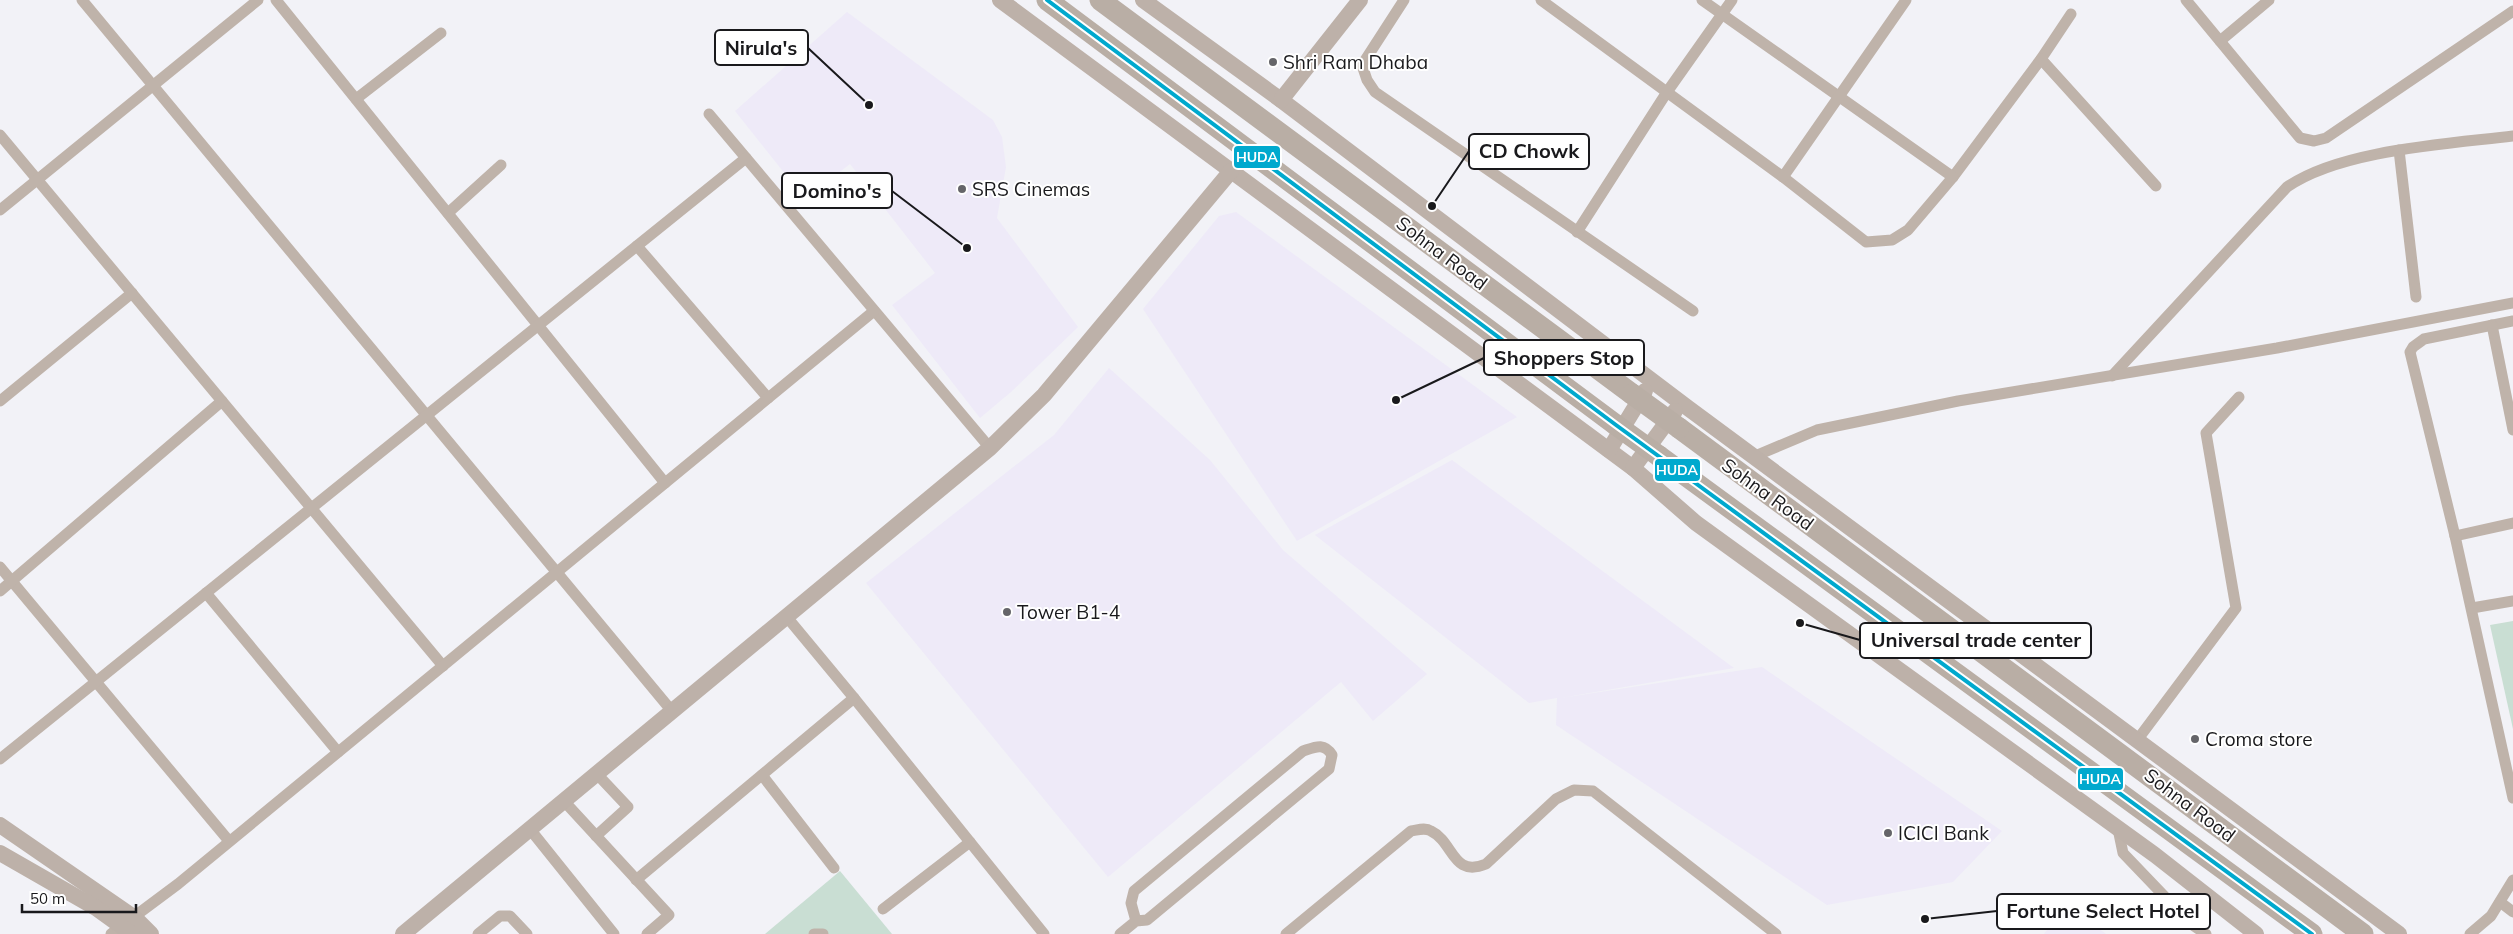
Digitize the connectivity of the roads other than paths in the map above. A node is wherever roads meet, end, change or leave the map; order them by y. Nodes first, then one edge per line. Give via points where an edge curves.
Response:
1 (82, 0) edge
2 (258, 0) edge
3 (276, 0) edge
4 (1000, 0) edge
5 (1047, 0) edge
6 (1100, 0) edge
7 (1143, 0) edge
8 (1360, 0) edge
9 (1404, 0) edge
10 (1541, 0) edge
11 (1702, 0) edge
12 (1732, 0) edge
13 (1906, 0) edge
14 (2186, 0) edge
15 (2268, 0) edge
16 (2510, 0) edge
17 (2513, 3) edge
18 (2513, 11) edge
19 (1722, 14) junction
20 (2071, 14) dead end
21 (441, 33) dead end
22 (2220, 41) junction
23 (2041, 59) junction
24 (153, 86) junction
25 (1667, 92) junction
26 (1838, 98) junction
27 (356, 99) junction
28 (1281, 100) junction
29 (709, 114) dead end
30 (0, 135) edge
31 (2513, 136) edge
32 (2399, 150) junction
33 (746, 158) junction
34 (501, 165) dead end
35 (1231, 170) junction
36 (1783, 177) junction
37 (1953, 177) junction
38 (37, 180) junction
39 (2156, 186) dead end
40 (0, 210) edge
41 (448, 213) junction
42 (1577, 232) junction
43 (637, 246) junction
44 (132, 293) junction
45 (2416, 297) dead end
46 (2513, 303) edge
47 (1693, 310) dead end
48 (874, 311) junction
49 (2513, 321) edge
50 (538, 325) junction
51 (2492, 325) junction
52 (2112, 376) junction
53 (1652, 381) junction
54 (2509, 388) edge
55 (2239, 397) dead end
56 (768, 398) junction
57 (0, 401) edge
58 (222, 401) junction
59 (1681, 403) junction
60 (427, 416) junction
61 (2513, 430) edge
62 (990, 448) junction
63 (1609, 450) junction
64 (1755, 456) junction
65 (1633, 468) junction
66 (665, 483) junction
67 (311, 509) junction
68 (2513, 523) edge
69 (2455, 536) junction
70 (0, 567) edge
71 (556, 572) junction
72 (12, 581) junction
73 (0, 591) edge
74 (206, 593) junction
75 (2513, 601) edge
76 (2472, 608) junction
77 (786, 616) junction
78 (443, 666) junction
79 (96, 682) junction
80 (854, 698) junction
81 (671, 710) junction
82 (2138, 739) junction
83 (338, 752) junction
84 (0, 759) edge
85 (596, 773) junction
86 (762, 775) junction
87 (2512, 792) edge
88 (563, 800) junction
89 (0, 825) edge
90 (529, 828) junction
91 (2118, 829) junction
92 (596, 836) junction
93 (229, 841) junction
94 (970, 842) junction
95 (0, 853) edge
96 (834, 868) dead end
97 (636, 880) junction
98 (2513, 880) edge
99 (2500, 902) junction
100 (883, 909) dead end
101 (2513, 912) edge
102 (1136, 921) junction
103 (125, 928) edge
104 (151, 934) edge
105 (403, 934) edge
106 (478, 934) edge
107 (527, 934) edge
108 (614, 934) edge
109 (647, 934) edge
110 (814, 934) edge
111 (823, 934) edge
112 (1044, 934) edge
113 (1120, 934) edge
114 (1286, 934) edge
115 (1776, 934) edge
116 (2206, 934) edge
117 (2256, 934) edge
118 (2312, 934) edge
119 (2363, 934) edge
120 (2399, 934) edge
121 (2470, 934) edge

1 - 24 street
2 - 24 street
3 - 27 street
4 - 35 main road
5 - 118 highway, Sohna Road, bridge via 1616,426
6 - 119 highway, Sohna Road, bridge
7 - 28 main road
8 - 28 main road
9 - 42 street via 1362,65 1375,92
10 - 25 street
11 - 19 street
12 - 19 street
13 - 26 street
14 - 22 street
15 - 22 street
16 - 17 street
18 - 22 street via 2326,138 2314,141 2300,138
19 - 25 street
19 - 26 street
20 - 23 street
21 - 27 street
23 - 37 street
23 - 39 street
24 - 38 street
24 - 60 street
25 - 36 street
25 - 42 street
26 - 36 street
26 - 37 street
27 - 41 street
28 - 53 main road
29 - 33 street
30 - 38 street
31 - 32 street
32 - 45 street
32 - 52 street via 2321,168 2286,187
33 - 43 street
33 - 48 street
34 - 41 street
35 - 62 main road via 1044,395
35 - 63 main road
36 - 37 street via 1866,242 1892,240 1908,230
38 - 40 street
38 - 44 street
41 - 50 street
42 - 47 street
43 - 50 street
43 - 56 street
44 - 57 street
44 - 58 street
46 - 52 street
48 - 56 street
48 - 62 street
49 - 51 street
50 - 60 street
50 - 66 street
51 - 54 street
51 - 69 street via 2424,339 2410,352
52 - 64 street via 1958,401 1817,430
53 - 59 main road
53 - 63 main road
54 - 61 street
55 - 82 street via 2206,434 2236,608
56 - 66 street
58 - 67 street
58 - 72 street
59 - 64 main road
59 - 65 main road
60 - 67 street
60 - 71 street
62 - 77 main road
63 - 65 main road
64 - 82 main road
65 - 91 main road via 1696,523
66 - 71 street
67 - 74 street
67 - 78 street
68 - 69 street
69 - 76 street
70 - 72 street
71 - 78 street
71 - 81 street
72 - 73 street
72 - 79 street
74 - 79 street
74 - 83 street
75 - 76 street
76 - 87 street
77 - 80 street
77 - 81 main road
78 - 83 street
79 - 84 street
79 - 93 street
80 - 86 street
80 - 94 street
81 - 85 main road
82 - 120 main road
83 - 93 street
85 - 88 main road
85 - 92 street via 628,807
86 - 96 street
86 - 97 street
88 - 90 main road
88 - 92 street
89 - 103 main road
90 - 105 main road
90 - 108 street
91 - 116 street via 2123,853 2191,924
91 - 117 main road
92 - 97 street
93 - 103 street
94 - 100 street
94 - 112 street
95 - 103 main road
97 - 109 street via 668,915
98 - 99 street
99 - 101 street
99 - 121 street via 2491,916
102 - 102 street via 1131,903 1134,891 1303,751 1321,745 1328,748 1332,754 1329,769 1147,920
102 - 113 street
103 - 104 main road
106 - 107 street via 500,916 510,916
110 - 111 street
114 - 115 street via 1411,831 1432,831 1463,866 1475,869 1486,864 1556,799 1574,790 1593,791

